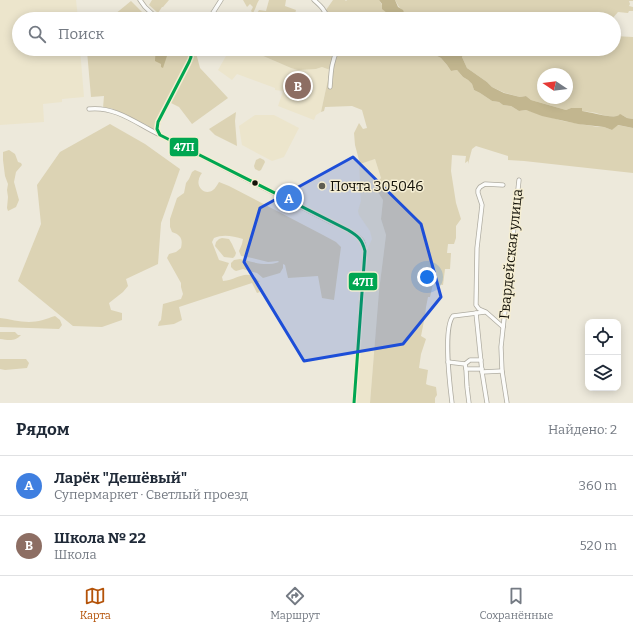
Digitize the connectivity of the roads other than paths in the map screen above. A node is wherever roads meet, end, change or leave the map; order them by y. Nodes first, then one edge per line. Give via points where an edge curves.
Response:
1 (140, 0) edge
2 (221, 0) edge
3 (314, 0) edge
4 (150, 12) edge
5 (213, 12) edge
6 (325, 12) edge
7 (191, 56) edge
8 (334, 56) edge
9 (330, 87) dead end
10 (90, 109) dead end
11 (163, 136) junction
12 (519, 180) dead end
13 (503, 185) dead end
14 (486, 312) junction
15 (476, 313) junction
16 (503, 327) junction
17 (481, 360) junction
18 (448, 362) junction
19 (466, 367) junction
20 (482, 371) junction
21 (502, 371) junction
22 (354, 403) edge
23 (452, 403) edge
24 (468, 403) edge
25 (487, 403) edge
26 (507, 403) edge

1 - 4 street
2 - 5 street
3 - 6 street
7 - 11 street via 157,126 158,132
8 - 9 street
10 - 11 street via 103,108 113,111
11 - 22 street via 356,235 362,241 364,251
12 - 16 street, Гвардейская улица
13 - 14 street via 485,184 478,190 482,205 476,305
14 - 15 street
14 - 16 street
15 - 17 street
15 - 18 street via 453,316 450,319
16 - 21 street, Гвардейская улица
17 - 19 street via 470,360
17 - 20 street
18 - 19 street
18 - 23 street
19 - 20 street
19 - 24 street
20 - 21 street
20 - 25 street
21 - 26 street, Гвардейская улица

